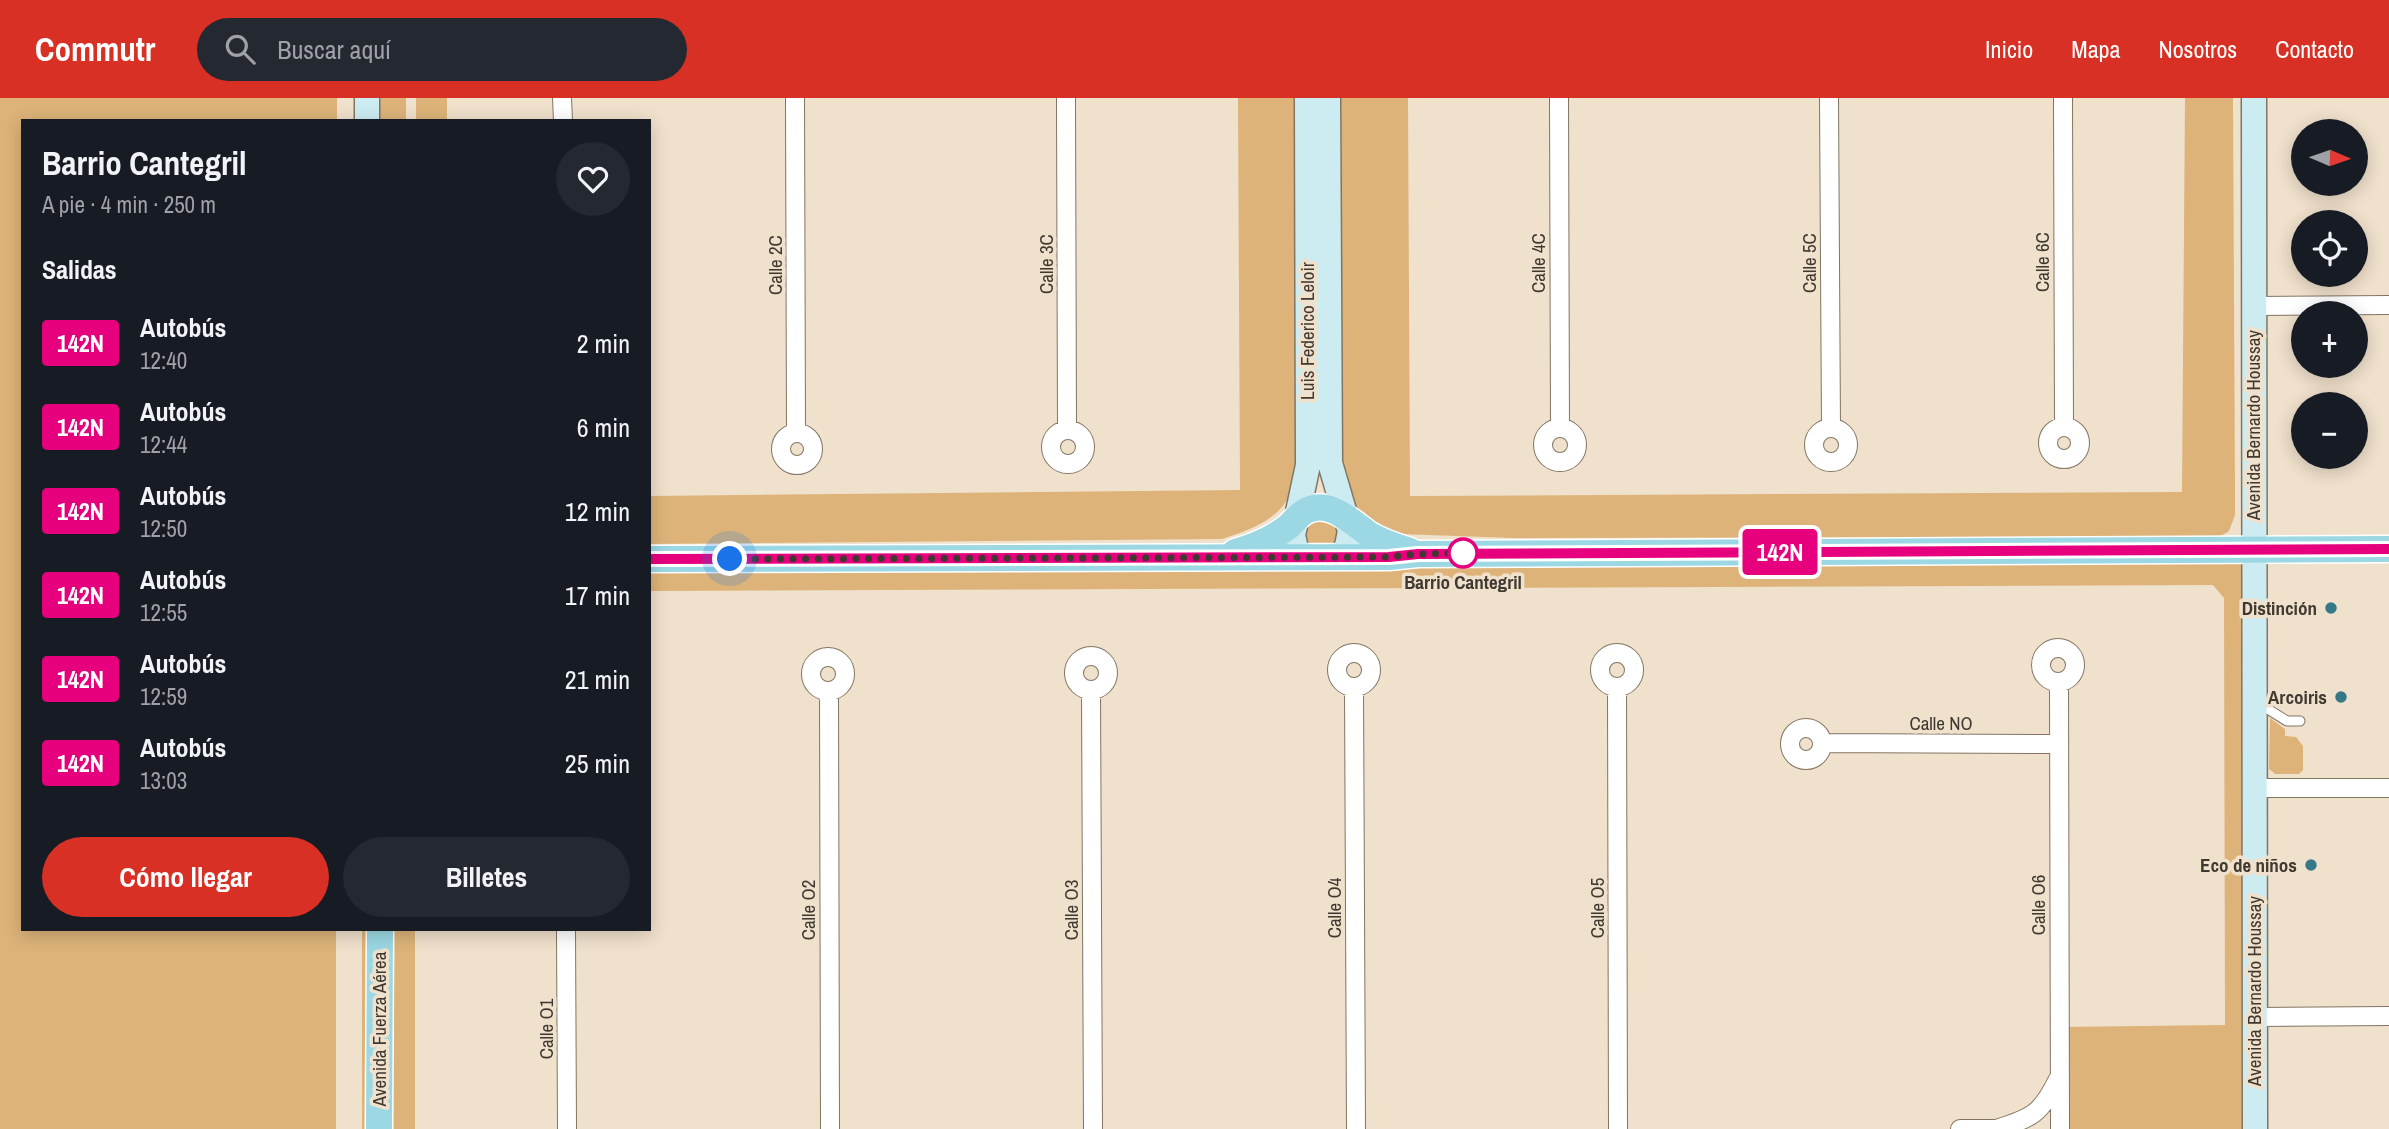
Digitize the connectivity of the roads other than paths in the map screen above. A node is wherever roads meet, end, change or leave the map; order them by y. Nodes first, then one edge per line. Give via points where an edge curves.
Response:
1 (367, 98) edge
2 (562, 98) edge
3 (795, 98) edge
4 (1066, 98) edge
5 (1307, 98) edge
6 (1328, 98) edge
7 (1559, 98) edge
8 (1829, 98) edge
9 (2063, 98) edge
10 (2254, 98) edge
11 (367, 119) edge
12 (562, 119) edge
13 (2389, 305) edge
14 (2254, 306) junction
15 (2064, 426) dead end
16 (1560, 428) dead end
17 (1830, 428) dead end
18 (1067, 430) dead end
19 (796, 432) dead end
20 (1346, 517) junction
21 (1294, 521) junction
22 (2389, 549) edge
23 (2253, 550) junction
24 (1418, 554) junction
25 (1216, 557) junction
26 (1305, 557) junction
27 (1339, 557) junction
28 (651, 559) edge
29 (2059, 682) dead end
30 (1354, 687) dead end
31 (1617, 687) dead end
32 (1091, 690) dead end
33 (828, 691) dead end
34 (2255, 700) junction
35 (2300, 721) dead end
36 (1822, 743) dead end
37 (2059, 744) junction
38 (2254, 788) junction
39 (2389, 788) edge
40 (362, 931) edge
41 (380, 931) edge
42 (566, 931) edge
43 (2389, 1016) edge
44 (2255, 1017) junction
45 (2060, 1075) junction
46 (362, 1129) edge
47 (379, 1129) edge
48 (567, 1129) edge
49 (830, 1129) edge
50 (1093, 1129) edge
51 (1356, 1129) edge
52 (1618, 1129) edge
53 (1960, 1129) edge
54 (1996, 1129) edge
55 (2060, 1129) edge
56 (2255, 1129) edge

1 - 11 main road
2 - 12 street
3 - 19 street, Calle 2C
4 - 18 street, Calle 3C
5 - 21 main road, Luis Federico Leloir via 1308,465
6 - 20 main road, Luis Federico Leloir via 1329,463
7 - 16 street, Calle 4C
8 - 17 street, Calle 5C
9 - 15 street, Calle 6C
10 - 14 main road, Avenida Bernardo Houssay
13 - 14 street
14 - 23 main road, Avenida Bernardo Houssay
20 - 21 main road via 1328,508 1314,508
20 - 24 main road via 1372,536
20 - 27 main road, Luis Federico Leloir via 1350,531
21 - 25 main road via 1266,541
21 - 26 main road, Luis Federico Leloir via 1296,549
22 - 23 main road
23 - 24 main road
23 - 34 main road, Avenida Bernardo Houssay
24 - 27 main road
25 - 26 main road
25 - 28 main road
26 - 27 main road
29 - 37 street, Calle O6
30 - 51 street, Calle O4
31 - 52 street, Calle O5
32 - 50 street, Calle O3
33 - 49 street, Calle O2
34 - 35 lane via 2287,721
34 - 38 main road, Avenida Bernardo Houssay
36 - 37 street, Calle NO
37 - 45 street, Calle O6
38 - 39 street
38 - 44 main road, Avenida Bernardo Houssay
40 - 46 main road, Avenida Fuerza Aérea
41 - 47 main road, Avenida Fuerza Aérea
42 - 48 street, Calle O1
43 - 44 street
44 - 56 main road, Avenida Bernardo Houssay
45 - 54 street via 2047,1102 2037,1111
45 - 55 street, Calle O6
53 - 54 street

